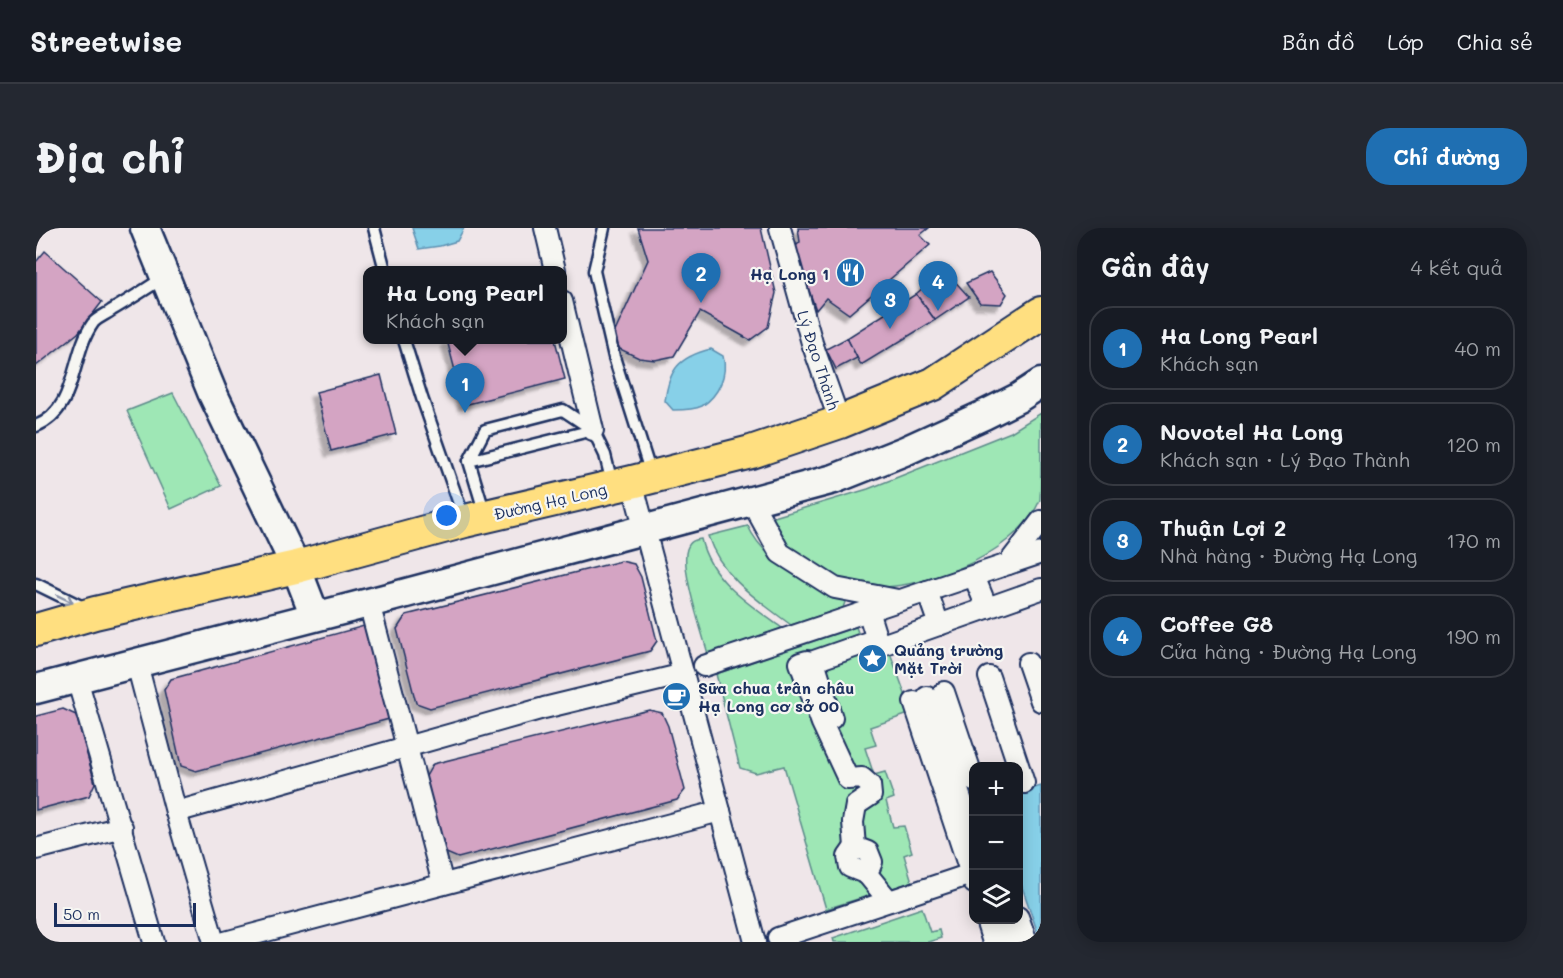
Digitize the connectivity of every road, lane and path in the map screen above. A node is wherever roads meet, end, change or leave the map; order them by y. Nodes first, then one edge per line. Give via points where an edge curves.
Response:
1 (145, 228) edge
2 (374, 228) edge
3 (545, 228) edge
4 (604, 228) edge
5 (780, 228) edge
6 (383, 266) edge
7 (554, 266) edge
8 (166, 276) junction
9 (1041, 313) edge
10 (567, 322) edge
11 (406, 344) edge
12 (1041, 383) edge
13 (840, 422) junction
14 (36, 426) edge
15 (593, 430) junction
16 (469, 461) junction
17 (632, 482) junction
18 (758, 513) dead end
19 (475, 518) junction
20 (1041, 521) edge
21 (646, 529) junction
22 (1041, 553) edge
23 (1008, 564) junction
24 (296, 567) junction
25 (974, 576) junction
26 (36, 584) edge
27 (1041, 589) edge
28 (927, 591) junction
29 (901, 600) junction
30 (369, 603) junction
31 (987, 608) junction
32 (868, 611) junction
33 (95, 613) junction
34 (315, 616) junction
35 (939, 625) junction
36 (36, 630) edge
37 (877, 639) junction
38 (1028, 663) dead end
39 (137, 664) junction
40 (704, 666) dead end
41 (684, 674) junction
42 (988, 677) dead end
43 (77, 679) junction
44 (36, 689) edge
45 (928, 697) junction
46 (1041, 701) edge
47 (407, 747) junction
48 (969, 772) edge
49 (1028, 782) edge
50 (720, 811) junction
51 (176, 812) junction
52 (969, 823) edge
53 (122, 827) junction
54 (36, 849) edge
55 (970, 870) edge
56 (969, 878) edge
57 (443, 884) junction
58 (889, 901) junction
59 (987, 924) edge
60 (1001, 924) edge
61 (1021, 924) edge
62 (778, 938) dead end
63 (154, 942) edge
64 (214, 942) edge
65 (225, 942) edge
66 (755, 942) edge
67 (993, 942) edge
68 (1008, 942) edge
69 (1027, 942) edge

1 - 8 street
2 - 6 lane
3 - 7 street
4 - 17 lane via 594,271 614,357
5 - 13 street, Lý Đạo Thành via 812,343
8 - 14 lane via 94,322 61,405
8 - 24 street via 212,392
9 - 13 main road, Đường Hạ Long via 933,384
10 - 15 street
11 - 19 lane via 422,398
12 - 21 street via 984,415 834,479
13 - 17 main road, Đường Hạ Long via 751,452
15 - 16 lane
15 - 16 lane via 563,410 485,430
15 - 17 lane via 605,455
16 - 19 lane
17 - 19 main road, Đường Hạ Long
17 - 21 street
18 - 29 street via 780,553 835,588
19 - 24 main road, Đường Hạ Long
20 - 23 street
21 - 30 street
21 - 41 street
22 - 23 street
23 - 25 street
24 - 33 main road, Đường Hạ Long
24 - 34 street
25 - 28 street
25 - 31 street
26 -> 33 lane
27 - 31 street
28 - 29 street
28 - 35 street
29 - 32 street
30 - 34 street
30 - 47 street
31 - 35 street
32 - 37 street
32 - 40 street
33 - 36 main road, Đường Hạ Long
34 - 39 street
35 - 37 street via 879,646
37 - 58 street via 814,661 832,717 827,719 807,661 800,663 848,779 862,778 870,785 871,795 856,804 855,847 868,852 872,862 867,874
38 - 46 street
39 - 43 street
39 - 51 street
41 - 47 street
41 - 50 street
42 - 49 street
43 - 44 street
43 - 53 street
45 - 48 street
45 - 52 street
45 - 55 street
47 - 51 street
47 - 57 street
50 - 57 street
50 - 66 street
51 - 64 street
53 - 54 street
53 - 63 street
56 - 58 street
57 - 65 street
58 - 62 street
59 - 67 street
60 - 68 street
61 - 69 street

